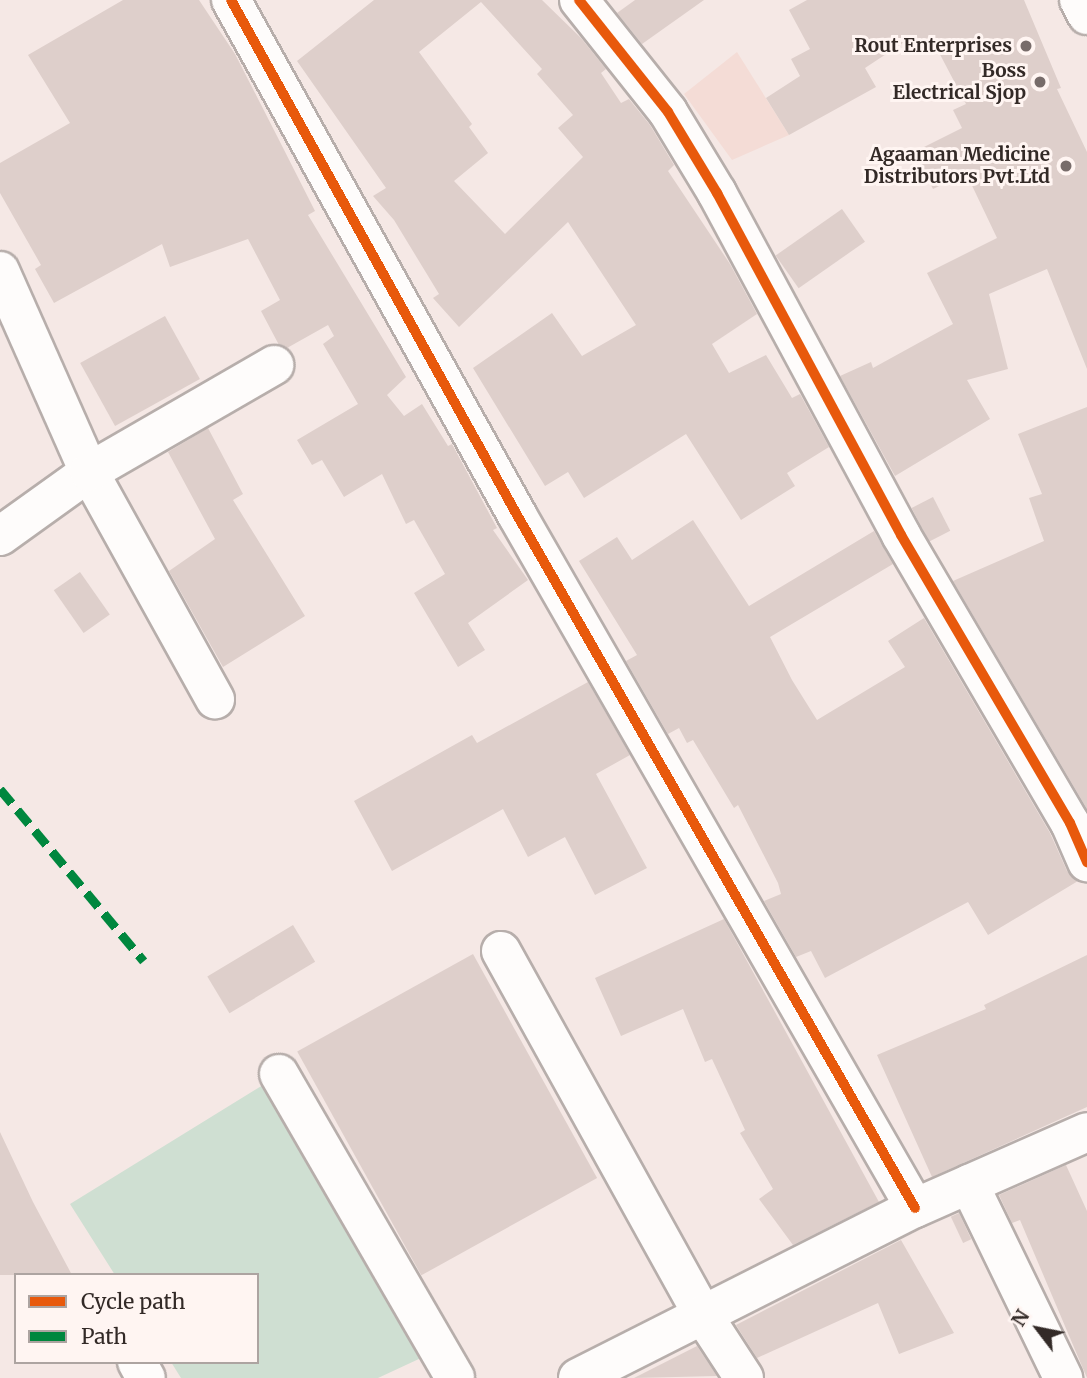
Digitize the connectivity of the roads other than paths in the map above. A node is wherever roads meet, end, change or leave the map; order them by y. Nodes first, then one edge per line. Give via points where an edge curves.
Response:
1 (231, 0) edge
2 (579, 0) edge
3 (1079, 0) edge
4 (1087, 15) edge
5 (0, 271) edge
6 (274, 365) dead end
7 (89, 472) junction
8 (0, 536) edge
9 (215, 699) dead end
10 (1087, 862) edge
11 (501, 951) dead end
12 (279, 1073) dead end
13 (1087, 1132) edge
14 (969, 1184) junction
15 (915, 1208) junction
16 (703, 1315) junction
17 (455, 1378) edge
18 (578, 1378) edge
19 (744, 1378) edge
20 (1063, 1378) edge

1 - 15 street via 517,516
2 - 10 street via 668,113 717,193 901,535 1070,823
3 - 4 street
5 - 7 street
6 - 7 street
7 - 8 street
7 - 9 street
11 - 16 street
12 - 17 street
13 - 14 street
14 - 15 street
14 - 20 street
15 - 16 street
16 - 18 street
16 - 19 street

